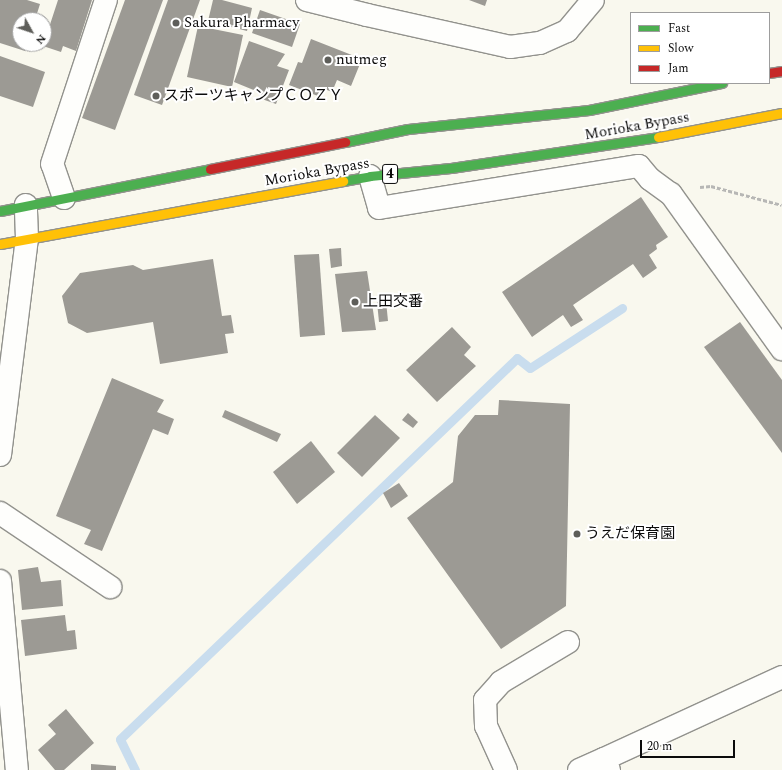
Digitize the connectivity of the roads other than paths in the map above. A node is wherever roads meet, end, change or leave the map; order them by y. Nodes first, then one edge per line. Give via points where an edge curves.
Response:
1 (106, 0) edge
2 (308, 0) edge
3 (593, 0) edge
4 (782, 71) edge
5 (770, 74) edge
6 (717, 84) edge
7 (782, 114) edge
8 (370, 176) junction
9 (64, 198) junction
10 (26, 206) junction
11 (0, 210) edge
12 (28, 239) junction
13 (0, 244) edge
14 (782, 349) edge
15 (0, 455) edge
16 (0, 513) edge
17 (0, 582) edge
18 (110, 587) dead end
19 (568, 642) dead end
20 (782, 677) edge
21 (8, 749) edge
22 (607, 764) edge
23 (17, 770) edge
24 (506, 770) edge
25 (579, 770) edge

1 - 9 street via 52,164
2 - 3 street via 367,16 510,47 540,43 567,31
4 - 5 highway
6 - 9 highway, Morioka Bypass via 589,110 408,129
7 - 8 highway, Morioka Bypass / 4 via 616,144 451,168
8 - 12 highway, Morioka Bypass / 4
8 - 14 street via 379,208 639,166 650,179 670,194
9 - 10 highway, Morioka Bypass
10 - 11 highway, Morioka Bypass
10 - 12 street
12 - 13 highway, Morioka Bypass / 4
12 - 15 street
16 - 18 street
17 - 21 street
19 - 24 street via 501,682 485,700 486,726
20 - 22 street
21 - 23 street
22 - 25 street

